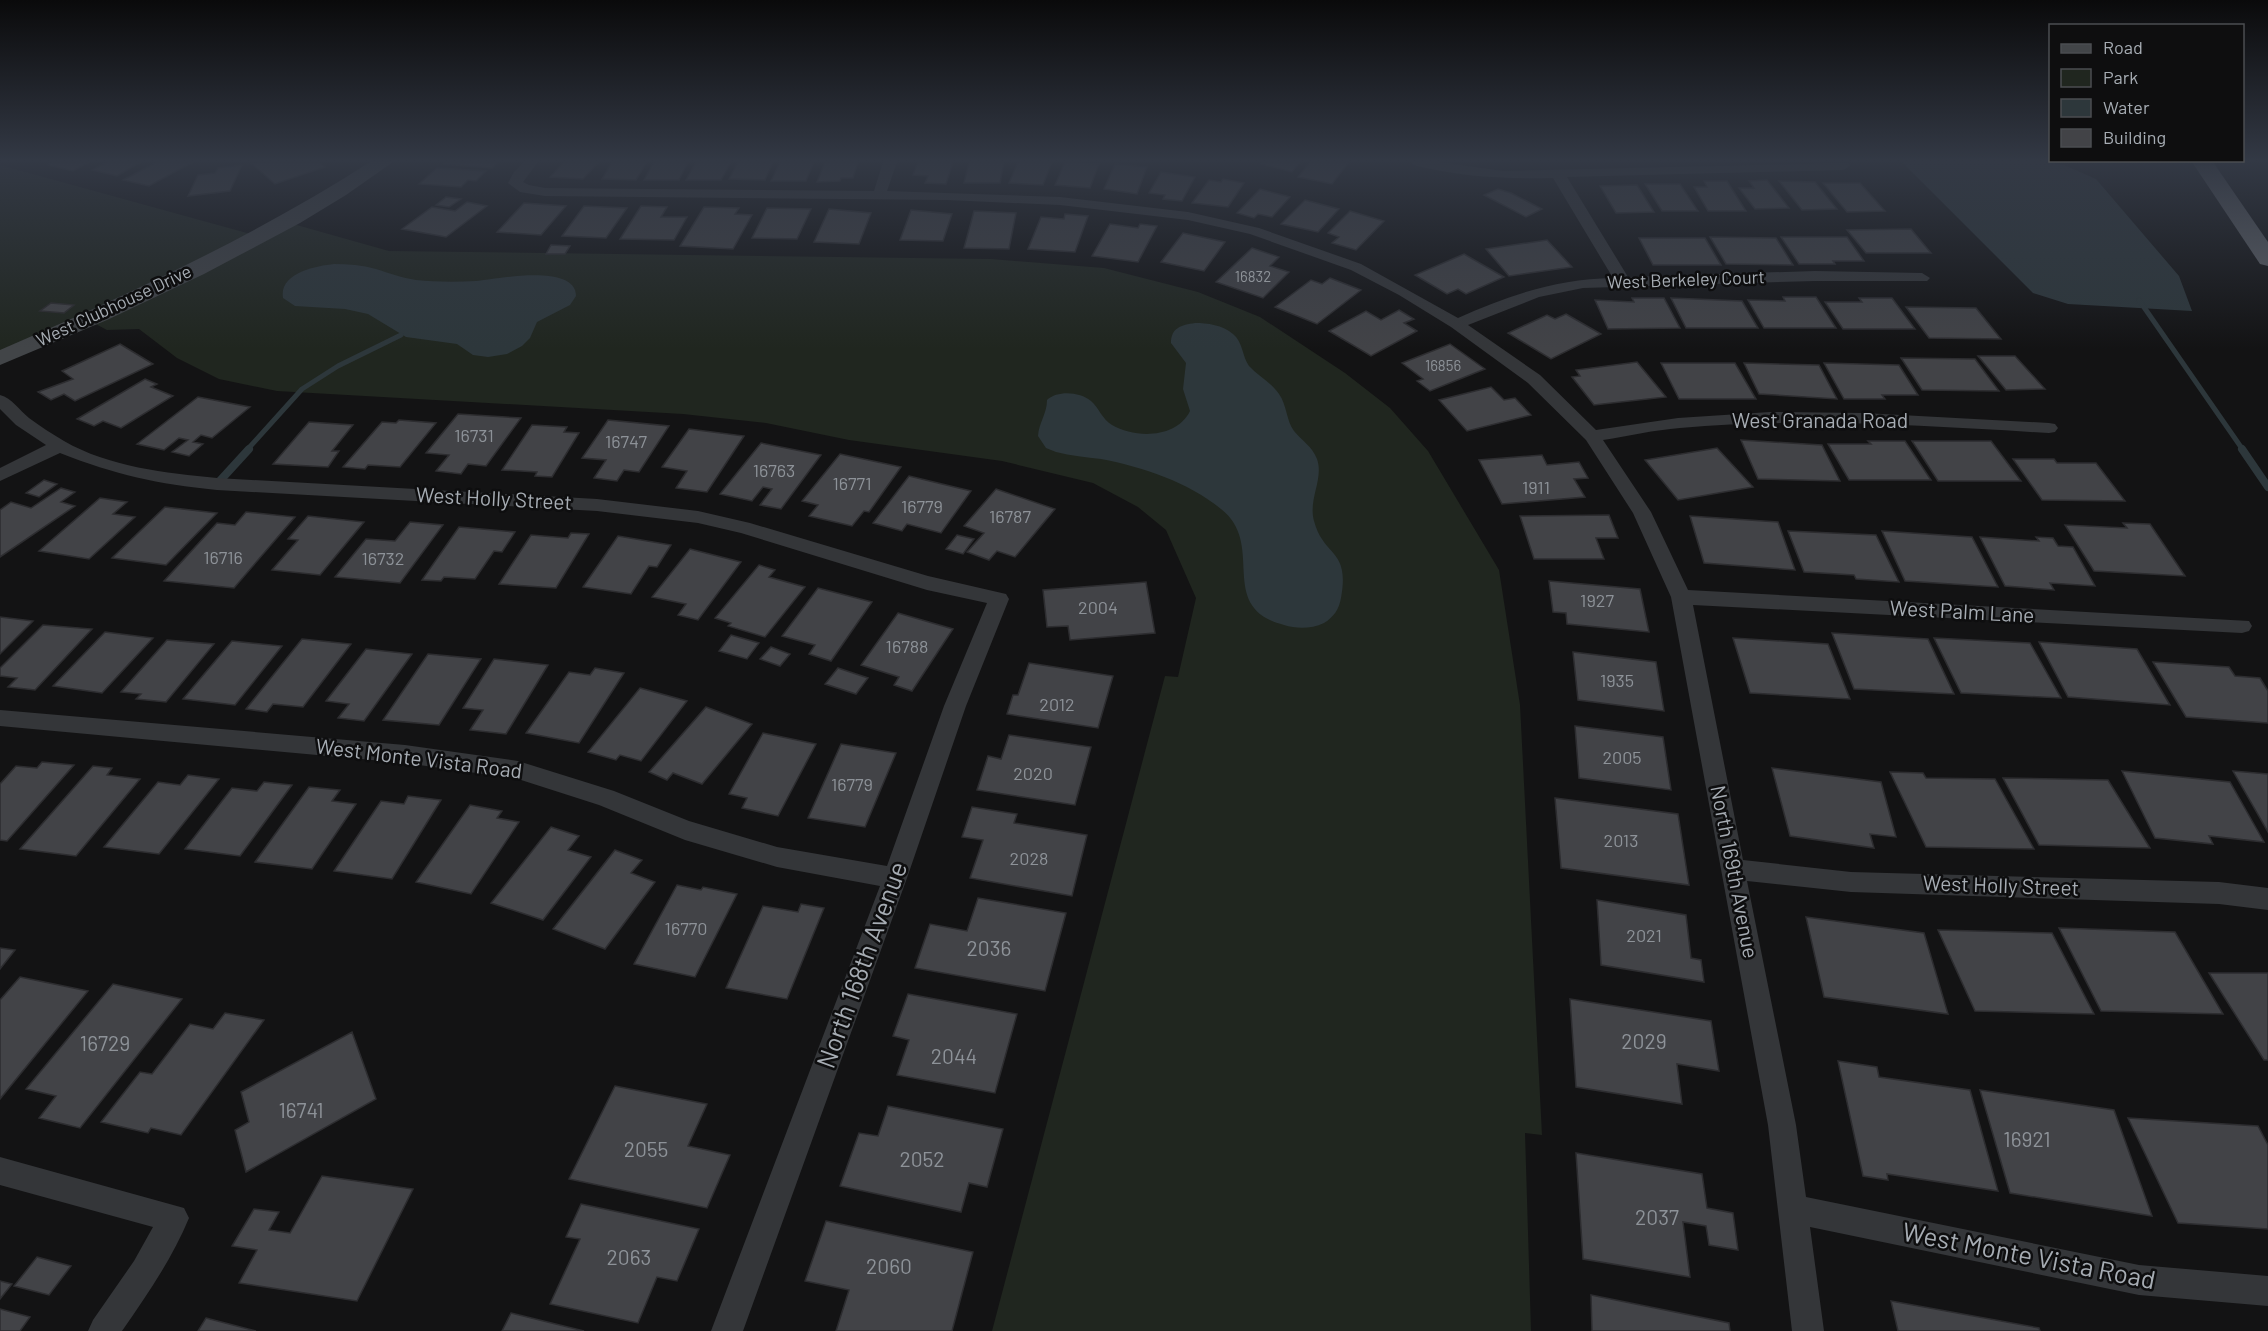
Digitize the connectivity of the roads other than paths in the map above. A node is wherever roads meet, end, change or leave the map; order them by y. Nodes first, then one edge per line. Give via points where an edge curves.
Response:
1 (282, 224) edge
2 (1224, 224) edge
3 (1589, 224) edge
4 (2244, 224) edge
5 (2268, 259) edge
6 (1922, 278) dead end
7 (1623, 280) junction
8 (1458, 324) junction
9 (0, 358) edge
10 (0, 400) edge
11 (2049, 428) dead end
12 (1592, 436) junction
13 (59, 446) junction
14 (0, 475) edge
15 (1681, 597) junction
16 (999, 599) joint
17 (2242, 626) dead end
18 (0, 718) edge
19 (1734, 869) junction
20 (895, 878) junction
21 (2268, 899) edge
22 (0, 1171) edge
23 (1792, 1209) junction
24 (2268, 1291) edge
25 (104, 1331) edge
26 (727, 1331) edge
27 (1808, 1331) edge

1 - 9 street, West Clubhouse Drive via 96,316
2 - 8 street, North 169th Avenue via 1356,267
3 - 7 street
4 - 5 highway
6 - 7 street, West Berkeley Court
7 - 8 street, West Berkeley Court via 1548,287
8 - 12 street, North 169th Avenue via 1534,379
10 - 13 street, West Holly Street via 22,421
11 - 12 street, West Granada Road via 1774,418 1678,423
12 - 15 street, North 169th Avenue via 1642,512
13 - 14 street
13 - 16 street, West Holly Street via 110,466 160,478 597,505 698,517 927,583
15 - 17 street, West Palm Lane
15 - 19 street, North 169th Avenue
16 - 20 street, North 168th Avenue
18 - 20 street, West Monte Vista Road via 405,754 518,770 765,854
19 - 21 street, West Holly Street via 1851,882 2219,893
19 - 23 street, North 169th Avenue via 1782,1125
20 - 26 street, North 168th Avenue
22 - 25 street via 174,1218 145,1272
23 - 24 street, West Monte Vista Road via 2139,1280
23 - 27 street, North 169th Avenue

